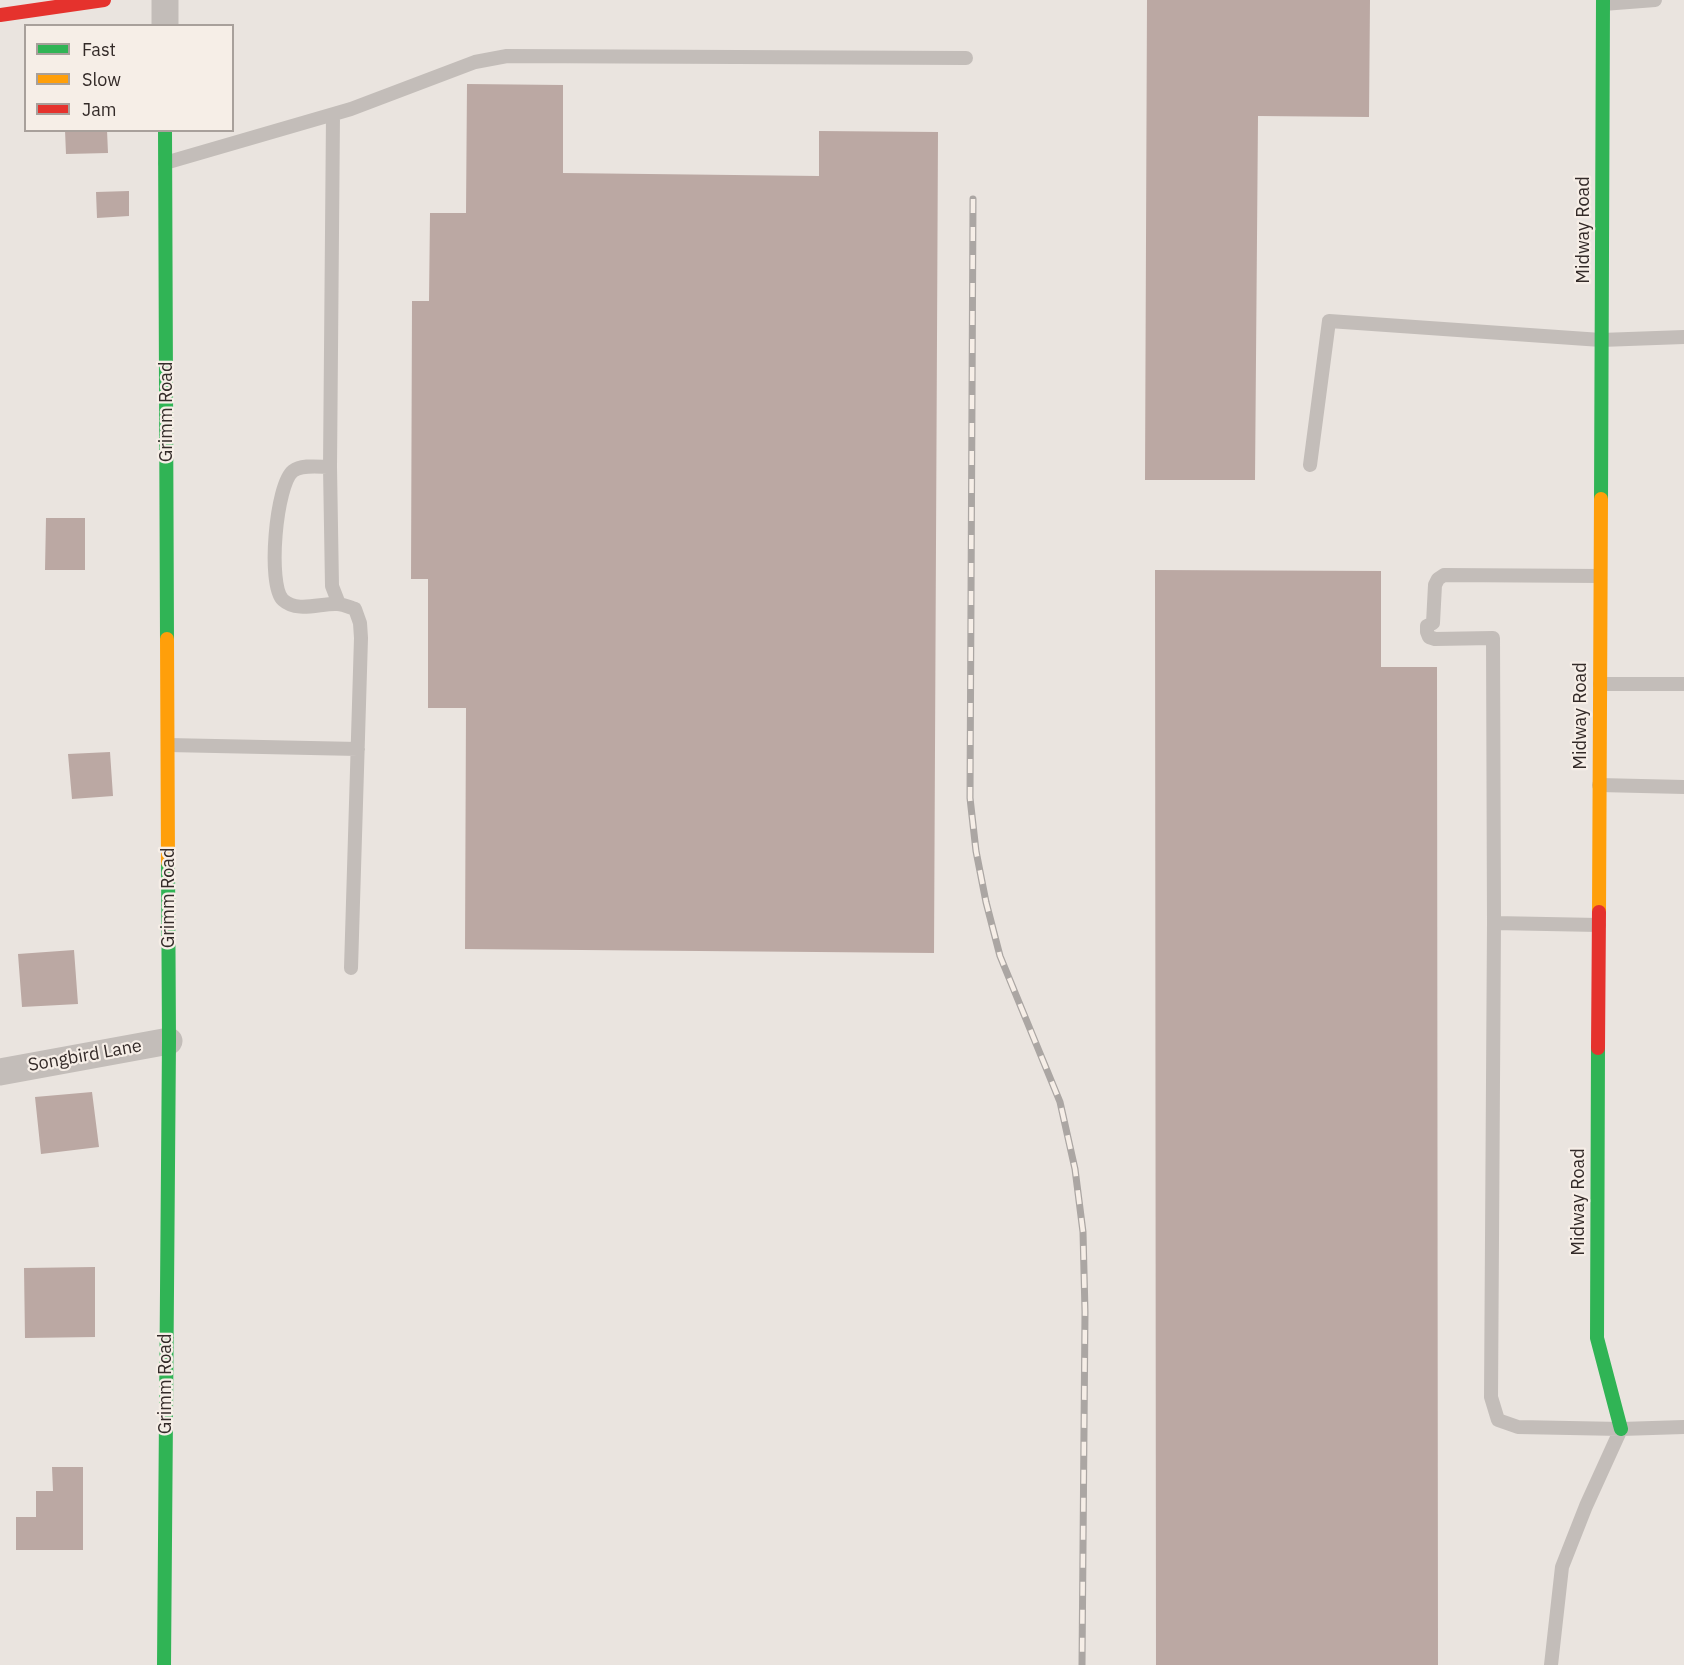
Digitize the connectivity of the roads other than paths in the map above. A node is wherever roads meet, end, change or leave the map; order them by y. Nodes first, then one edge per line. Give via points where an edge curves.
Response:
1 (104, 0) edge
2 (165, 0) edge
3 (1656, 0) edge
4 (1603, 2) edge
5 (0, 15) edge
6 (165, 24) edge
7 (966, 58) dead end
8 (333, 115) junction
9 (165, 132) edge
10 (165, 163) junction
11 (1684, 337) edge
12 (1601, 340) junction
13 (1310, 465) dead end
14 (330, 467) junction
15 (1600, 576) junction
16 (339, 604) junction
17 (1600, 684) junction
18 (1684, 684) edge
19 (168, 745) junction
20 (358, 749) junction
21 (1599, 785) junction
22 (1684, 787) edge
23 (1494, 923) junction
24 (1599, 925) junction
25 (351, 968) dead end
26 (169, 1041) junction
27 (0, 1072) edge
28 (1684, 1427) edge
29 (1621, 1429) junction
30 (164, 1665) edge
31 (1551, 1665) edge

1 - 5 street
2 - 6 street
3 - 4 lane
4 - 12 street, Midway Road
7 - 8 lane via 507,56 475,62
8 - 10 lane
8 - 14 lane
9 - 10 street, Grimm Road
10 - 19 street, Grimm Road
11 - 12 lane
12 - 13 lane via 1329,321
12 - 15 street, Midway Road
14 - 16 lane via 332,586
14 - 16 lane via 300,468 286,480 274,560 280,596 285,602 298,607
15 - 17 street, Midway Road
15 - 23 lane via 1444,575 1435,585 1433,623 1427,626 1430,637 1493,638
16 - 20 lane via 355,609 360,623
17 - 18 lane
17 - 21 street, Midway Road
19 - 20 lane
19 - 26 street, Grimm Road
20 - 25 lane
21 - 22 lane
21 - 24 street, Midway Road
23 - 24 lane
23 - 29 lane via 1491,1397 1498,1420 1518,1427
24 - 29 street, Midway Road via 1597,1338
26 - 27 street, Songbird Lane
26 - 30 street, Grimm Road
28 - 29 lane
29 - 31 lane via 1562,1567

